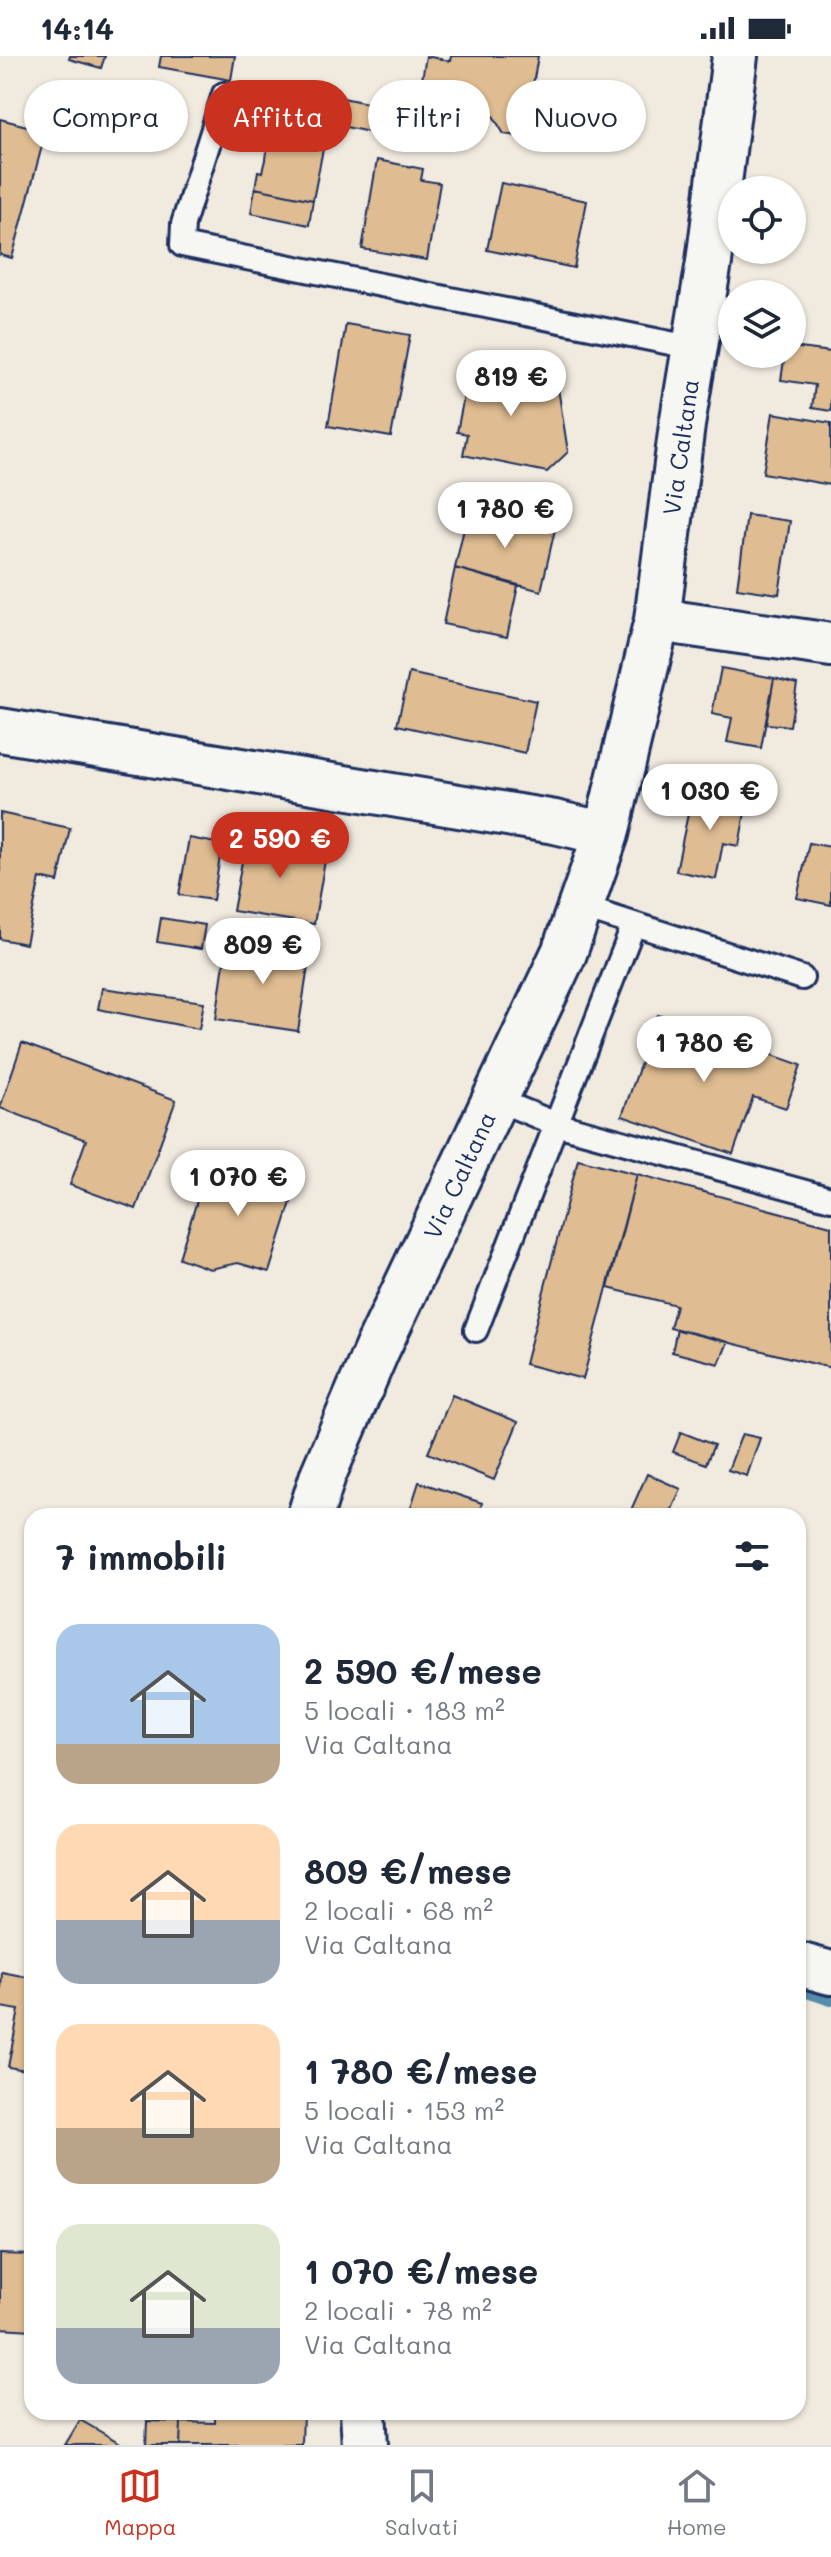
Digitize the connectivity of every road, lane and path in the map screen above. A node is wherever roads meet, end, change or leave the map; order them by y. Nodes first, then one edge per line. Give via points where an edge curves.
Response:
1 (735, 56) edge
2 (206, 152) edge
3 (695, 348) junction
4 (657, 620) junction
5 (831, 645) edge
6 (0, 730) edge
7 (606, 834) junction
8 (581, 907) junction
9 (634, 924) junction
10 (802, 978) dead end
11 (495, 1099) junction
12 (556, 1124) junction
13 (831, 1199) edge
14 (476, 1330) dead end
15 (313, 1508) edge
16 (806, 1966) edge
17 (831, 1973) edge
18 (363, 2420) edge
19 (365, 2445) edge

1 - 3 main road, Via Caltana
2 - 3 lane via 183,224 182,245
3 - 4 main road, Via Caltana
4 - 5 street
4 - 7 main road, Via Caltana
6 - 7 street
7 - 8 main road, Via Caltana
8 - 9 lane
8 - 11 main road, Via Caltana
9 - 10 lane
9 - 12 lane
11 - 12 lane
11 - 15 main road, Via Caltana via 364,1378
12 - 13 lane
12 - 14 lane
16 - 17 street
18 - 19 main road

